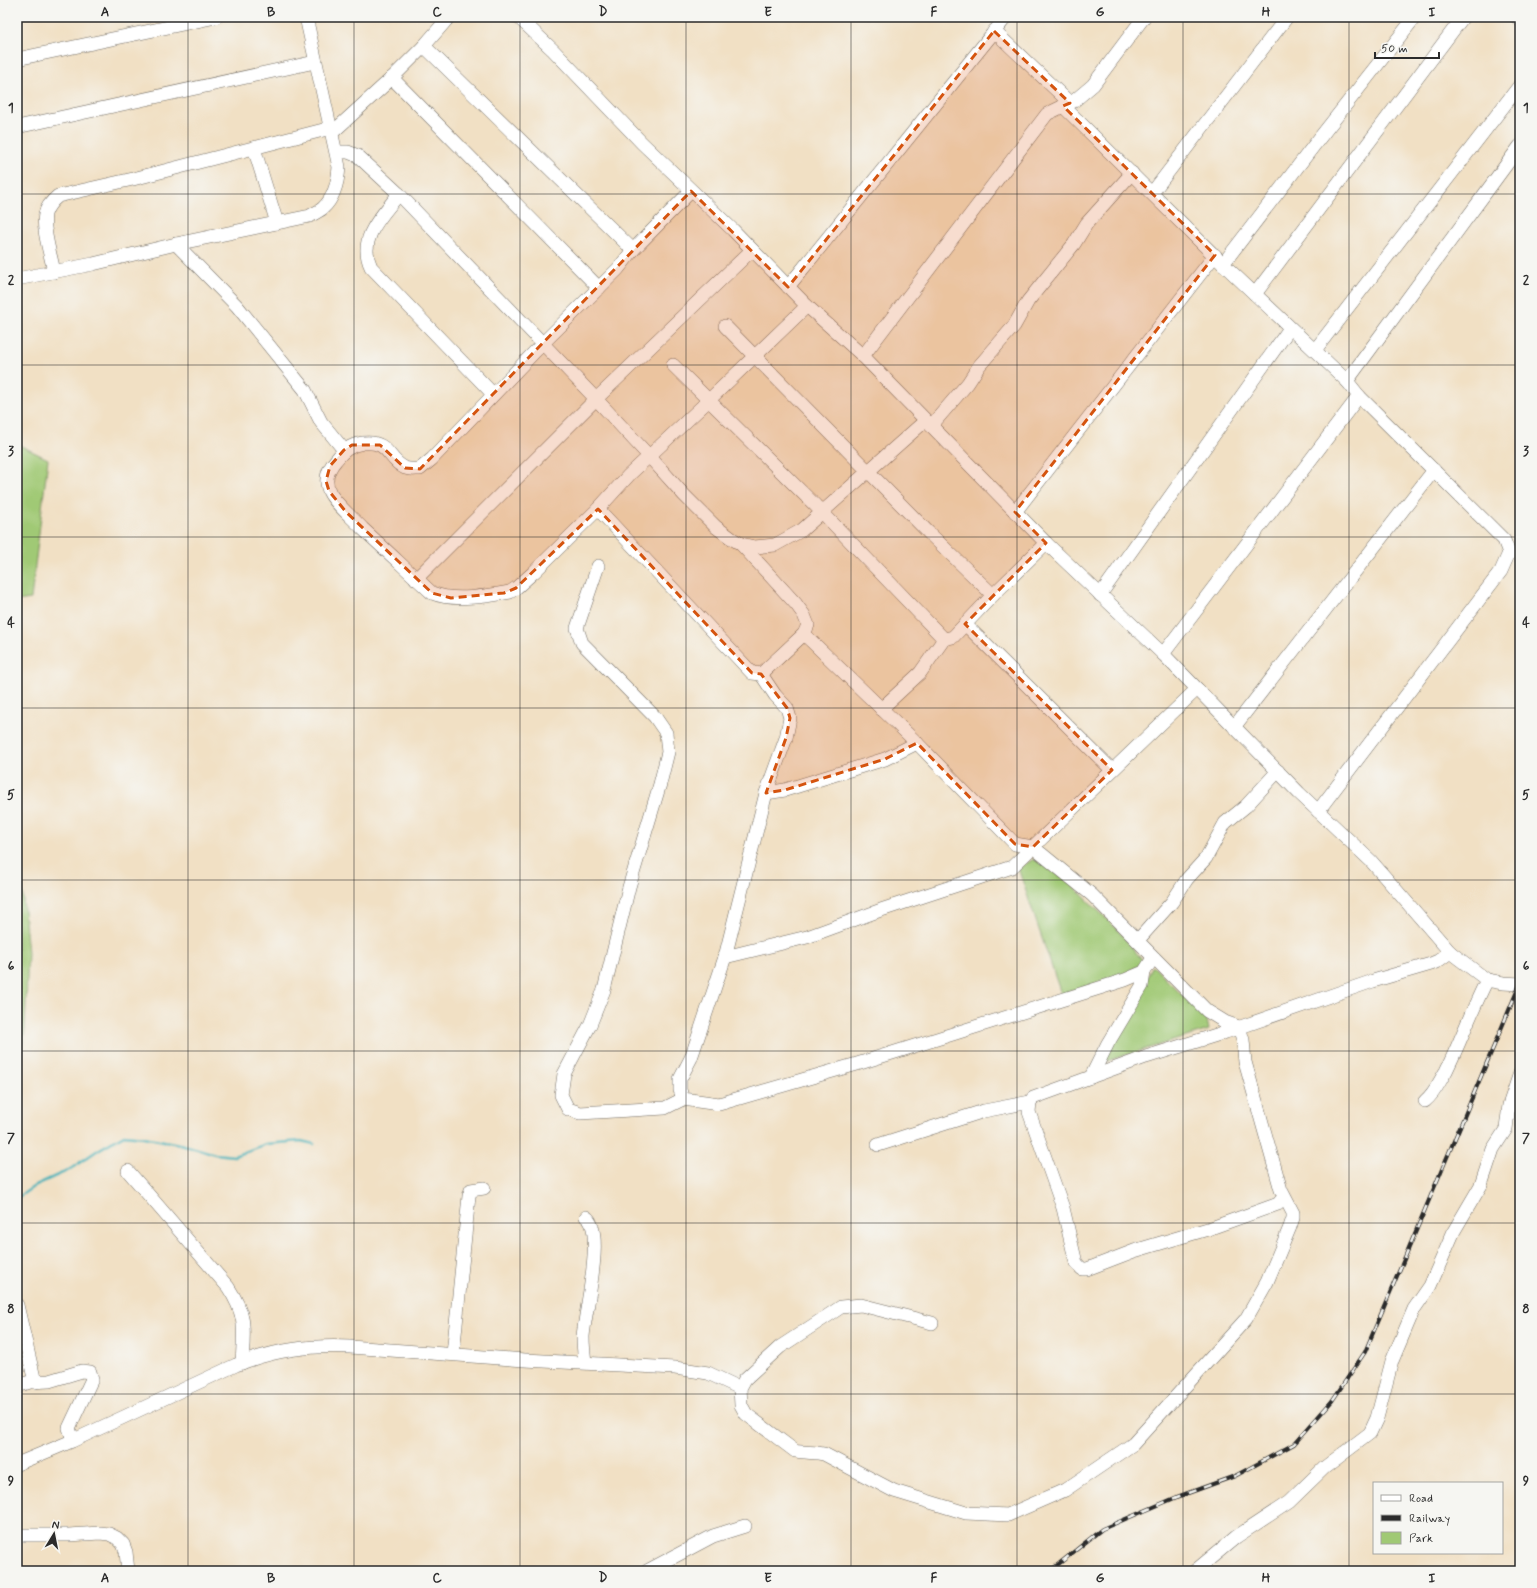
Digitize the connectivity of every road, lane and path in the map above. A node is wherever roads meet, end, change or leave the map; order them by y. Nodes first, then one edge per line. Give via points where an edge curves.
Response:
1 (216, 17) edge
2 (306, 17) edge
3 (449, 17) edge
4 (518, 17) edge
5 (1006, 17) edge
6 (1144, 17) edge
7 (1287, 17) edge
8 (1415, 17) edge
9 (1464, 17) edge
10 (1517, 17) edge
11 (1520, 20) edge
12 (994, 31) junction
13 (424, 46) junction
14 (17, 59) edge
15 (315, 62) junction
16 (392, 78) junction
17 (1520, 85) edge
18 (1066, 104) junction
19 (17, 127) edge
20 (332, 130) junction
21 (1520, 146) edge
22 (254, 148) junction
23 (337, 152) junction
24 (1132, 173) junction
25 (691, 191) junction
26 (1152, 193) junction
27 (399, 194) junction
28 (277, 223) junction
29 (176, 244) junction
30 (633, 250) junction
31 (752, 250) junction
32 (1219, 260) junction
33 (54, 272) junction
34 (17, 279) edge
35 (788, 287) junction
36 (599, 288) junction
37 (1255, 294) junction
38 (807, 306) junction
39 (725, 326) dead end
40 (1290, 328) junction
41 (543, 343) junction
42 (1315, 350) junction
43 (755, 356) junction
44 (863, 356) junction
45 (673, 365) dead end
46 (1347, 381) junction
47 (493, 394) junction
48 (1359, 396) junction
49 (596, 400) junction
50 (709, 400) junction
51 (928, 423) junction
52 (344, 450) junction
53 (649, 456) junction
54 (1434, 470) junction
55 (868, 471) junction
56 (598, 509) junction
57 (821, 511) junction
58 (1015, 512) junction
59 (1046, 543) junction
60 (741, 544) junction
61 (598, 566) dead end
62 (416, 579) junction
63 (993, 595) junction
64 (1100, 595) junction
65 (964, 624) junction
66 (804, 634) junction
67 (944, 639) junction
68 (1163, 654) junction
69 (761, 674) junction
70 (1197, 689) junction
71 (881, 709) junction
72 (1234, 727) junction
73 (917, 743) junction
74 (1112, 770) junction
75 (1278, 771) junction
76 (766, 793) junction
77 (1318, 811) junction
78 (1033, 847) junction
79 (1138, 940) junction
80 (1450, 952) junction
81 (725, 958) junction
82 (1153, 958) junction
83 (1144, 972) junction
84 (1487, 980) junction
85 (1520, 984) edge
86 (1239, 1027) junction
87 (1520, 1073) edge
88 (1092, 1077) junction
89 (683, 1099) junction
90 (1425, 1101) dead end
91 (1030, 1102) junction
92 (878, 1145) dead end
93 (128, 1171) dead end
94 (484, 1188) dead end
95 (1284, 1197) junction
96 (586, 1218) dead end
97 (17, 1305) edge
98 (932, 1323) dead end
99 (453, 1354) junction
100 (242, 1362) junction
101 (585, 1362) junction
102 (34, 1382) junction
103 (17, 1386) edge
104 (740, 1388) junction
105 (74, 1440) junction
106 (17, 1464) edge
107 (745, 1526) dead end
108 (17, 1535) edge
109 (128, 1571) edge
110 (647, 1571) edge
111 (1195, 1571) edge

1 - 14 street
2 - 15 street
3 - 13 street
4 - 25 street
5 - 12 street
6 - 18 street via 1093,85
7 - 26 street
8 - 32 street
9 - 37 street
10 - 11 street
12 - 18 street
12 - 35 street
13 - 16 street
13 - 30 street
15 - 19 street
15 - 20 street
16 - 20 street
16 - 36 street
17 - 42 street
18 - 24 street
18 - 44 street via 1046,114
20 - 22 street
20 - 23 street
21 - 46 street
22 - 28 street
22 - 33 street via 58,196 45,212 44,224
23 - 27 street via 348,152 358,156
23 - 28 street via 338,180 323,208 310,216
24 - 26 street
24 - 51 street via 1087,223 1074,244 1031,297 1014,326 979,366 968,383
25 - 30 street
25 - 31 street
26 - 32 street
27 - 41 street
27 - 47 street via 368,236 368,262
28 - 29 street
29 - 33 street
29 - 52 street via 256,328 305,390 321,422
30 - 36 street
31 - 35 street
31 - 49 street
32 - 37 street
32 - 58 street
33 - 34 street
35 - 38 street
36 - 41 street
37 - 40 street
38 - 43 street
38 - 44 street
39 - 43 street
40 - 42 street
40 - 64 street
41 - 47 street
41 - 49 street
42 - 46 street
43 - 50 street
43 - 55 street
44 - 51 street
45 - 50 street
46 - 48 street
47 - 52 street via 420,469 405,468 386,449 372,443 352,445
48 - 54 street
48 - 68 street
49 - 53 street
49 - 62 street
50 - 53 street
50 - 57 street
51 - 55 street
51 - 58 street via 967,460
52 - 62 street via 330,466 327,474 329,491 346,512
53 - 56 street
53 - 60 street via 711,522
54 - 72 street
54 - 77 street via 1504,540 1509,553 1501,571
55 - 57 street
55 - 63 street
56 - 62 street via 510,592 458,597 440,596 432,593
56 - 69 street via 752,673
57 - 60 street via 802,530 775,545 755,547
57 - 67 street
58 - 59 street
59 - 63 street
59 - 64 street
60 - 66 street via 800,610 808,625
61 - 89 street via 577,628 582,643 655,717 666,733 668,752 629,887 604,990 564,1074 561,1095 568,1109 580,1113 665,1108
63 - 65 street
64 - 68 street
65 - 67 street via 953,638
65 - 74 street
66 - 69 street
66 - 71 street
67 - 71 street via 920,673
68 - 70 street
69 - 76 street via 787,708 790,718 786,738
70 - 72 street
70 - 74 street
71 - 73 street
72 - 75 street
73 - 76 street via 885,760 786,790
73 - 78 street via 1015,844
74 - 78 street
75 - 77 street
75 - 79 street via 1246,806 1225,823 1206,858
76 - 81 street
77 - 80 street via 1371,861
78 - 79 street via 1092,895
78 - 81 street via 1012,867 807,937
79 - 82 street
80 - 84 street
80 - 86 street via 1431,964 1373,980
81 - 89 street via 691,1058 680,1079
82 - 83 street
82 - 86 street via 1207,1011
83 - 88 street via 1142,986 1108,1043
83 - 89 street via 864,1062 719,1104
84 - 85 street
84 - 90 street via 1454,1054 1434,1093
86 - 88 street
86 - 95 street via 1245,1062
87 - 111 street via 1506,1129 1493,1149 1481,1185 1454,1231 1430,1286 1414,1309 1392,1361 1377,1418 1370,1433 1324,1468 1289,1502 1236,1537
88 - 91 street via 1033,1098
91 - 92 street via 984,1111
91 - 95 street via 1029,1112 1063,1208 1076,1263 1082,1269 1211,1228 1278,1204
93 - 100 street via 235,1298 243,1322
94 - 99 street via 471,1190 469,1196
95 - 104 street via 1293,1214 1290,1227 1267,1282 1246,1319 1133,1444 1064,1490 1008,1515 966,1513 894,1491 824,1454 795,1451 746,1414 741,1405
96 - 101 street via 593,1228 595,1240 583,1337
97 - 102 street
98 - 104 street via 861,1305 841,1307 780,1347 745,1379
99 - 100 street via 327,1346 281,1351
99 - 101 street
100 - 105 street
101 - 104 street via 687,1369 708,1373
102 - 103 street
102 - 105 street via 49,1381 87,1370 90,1372 92,1379 69,1428
105 - 106 street
107 - 110 street via 713,1536
108 - 109 street via 109,1534 124,1544

